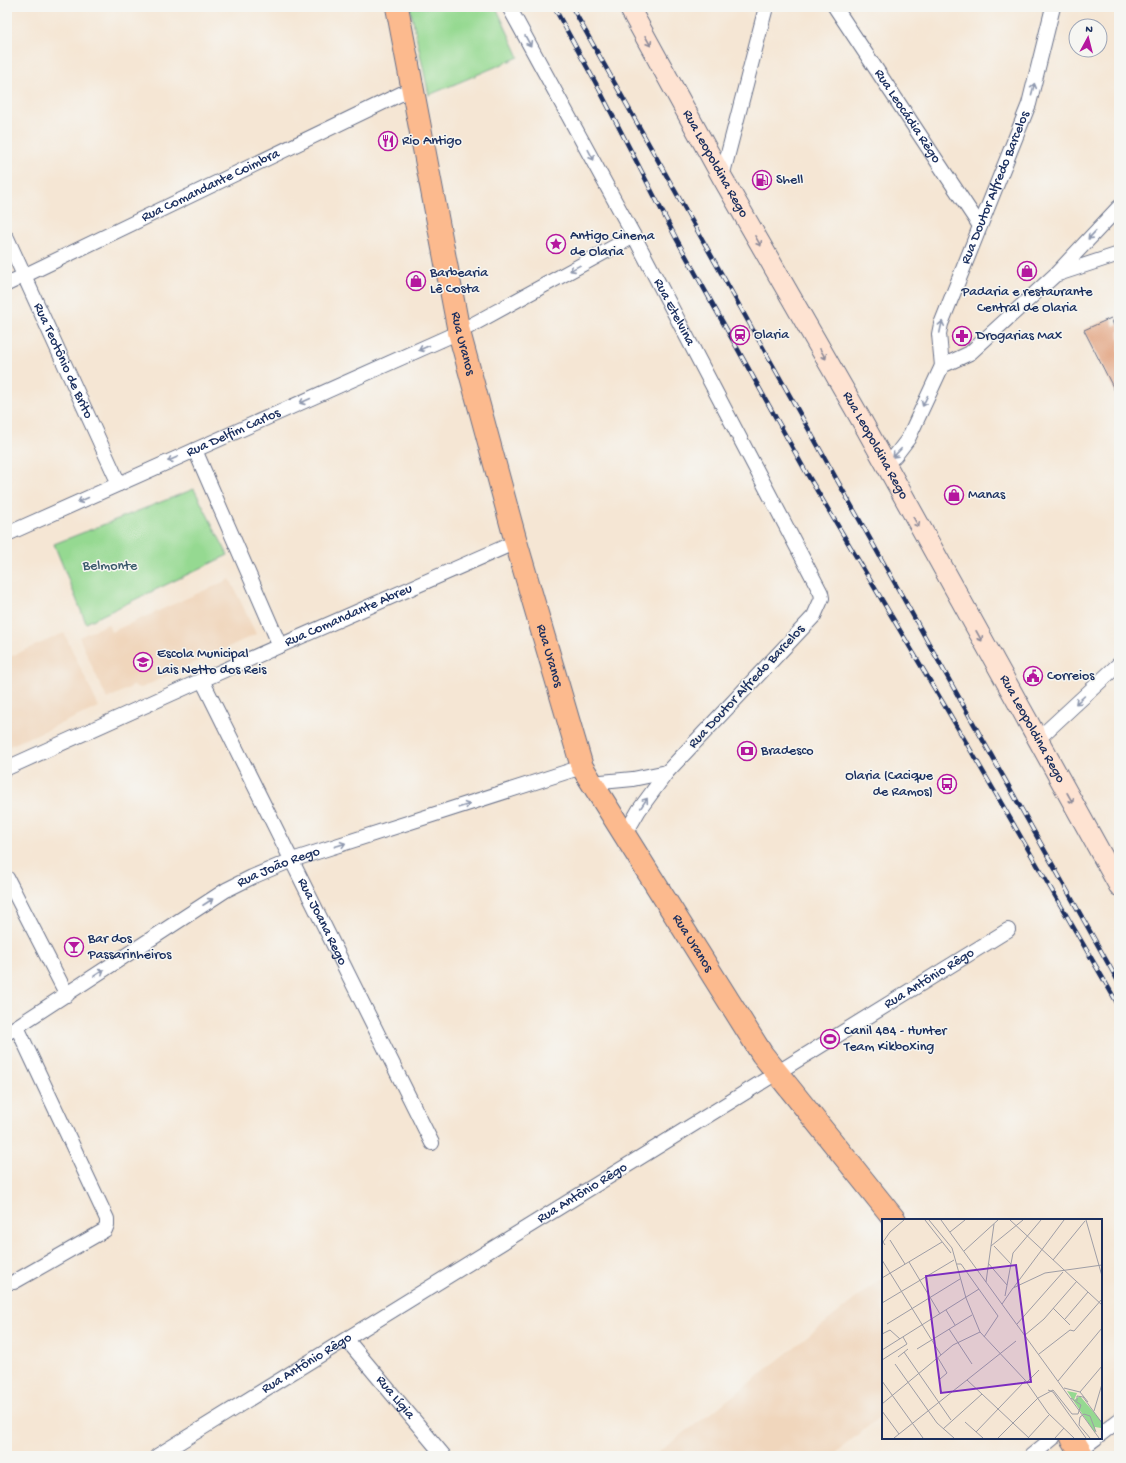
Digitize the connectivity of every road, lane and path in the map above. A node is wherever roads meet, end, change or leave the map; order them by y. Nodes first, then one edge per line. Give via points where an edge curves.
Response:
1 (397, 7) edge
2 (509, 7) edge
3 (629, 7) edge
4 (766, 7) edge
5 (835, 7) edge
6 (1053, 7) edge
7 (413, 88) junction
8 (722, 177) junction
9 (1119, 207) edge
10 (980, 226) junction
11 (634, 236) junction
12 (7, 238) edge
13 (1119, 254) edge
14 (1055, 275) junction
15 (25, 276) junction
16 (7, 284) edge
17 (459, 332) junction
18 (942, 366) junction
19 (195, 450) junction
20 (884, 464) junction
21 (119, 484) junction
22 (7, 534) edge
23 (516, 542) junction
24 (822, 598) joint
25 (280, 646) junction
26 (1119, 664) edge
27 (202, 680) junction
28 (1037, 740) junction
29 (7, 768) edge
30 (667, 772) junction
31 (587, 775) junction
32 (624, 836) junction
33 (292, 860) junction
34 (1117, 877) edge
35 (7, 878) edge
36 (1008, 930) dead end
37 (67, 995) junction
38 (12, 1030) edge
39 (776, 1074) junction
40 (432, 1143) dead end
41 (894, 1219) edge
42 (14, 1282) dead end
43 (347, 1340) junction
44 (1119, 1420) edge
45 (1102, 1433) edge
46 (1052, 1439) edge
47 (157, 1456) edge
48 (444, 1456) edge
49 (1031, 1456) edge

1 - 7 main road, Rua Uranos
2 -> 11 street, Rua Etelvina
3 -> 8 main road, Rua Leopoldina Rego
4 - 8 street
5 - 10 street, Rua Leocádia Rêgo
10 -> 6 street, Rua Doutor Alfredo Barcelos via 1029,104
7 - 15 street, Rua Comandante Coimbra
7 - 17 main road, Rua Uranos
8 -> 20 main road, Rua Leopoldina Rego
9 -> 14 street
18 -> 10 street, Rua Doutor Alfredo Barcelos via 939,334 941,324
11 -> 17 street, Rua Delfim Carlos
11 - 24 street, Rua Etelvina via 819,586
12 - 15 street, Rua Teotônio de Brito
13 - 14 street
14 - 18 street via 970,353
15 - 16 street, Rua Comandante Coimbra
15 - 21 street, Rua Teotônio de Brito
17 -> 19 street, Rua Delfim Carlos
17 - 23 main road, Rua Uranos
18 -> 20 street via 908,439 895,456
19 -> 21 street, Rua Delfim Carlos
19 - 25 street
20 -> 28 main road, Rua Leopoldina Rego
21 -> 22 street, Rua Delfim Carlos
23 - 25 street, Rua Comandante Abreu
23 - 31 main road, Rua Uranos
24 - 30 street, Rua Doutor Alfredo Barcelos via 814,616
25 - 27 street, Rua Comandante Abreu
26 -> 28 street
27 - 29 street, Rua Comandante Abreu
27 - 33 street, Rua Joana Rego
28 -> 34 main road, Rua Leopoldina Rego
30 - 31 street via 618,782
32 -> 30 street, Rua Doutor Alfredo Barcelos via 643,804
31 - 32 main road, Rua Uranos
33 -> 31 street, Rua João Rego
32 - 39 main road, Rua Uranos
37 -> 33 street, Rua João Rego via 226,890
33 - 40 street, Rua Joana Rego
35 - 37 street
36 - 39 street, Rua Antônio Rêgo
37 - 38 street, Rua João Rego
38 - 42 street via 107,1225 105,1230
39 - 41 main road, Rua Uranos
39 - 43 street, Rua Antônio Rêgo
43 - 47 street, Rua Antônio Rêgo
43 - 48 street, Rua Lígia
44 - 45 street
46 - 49 street

